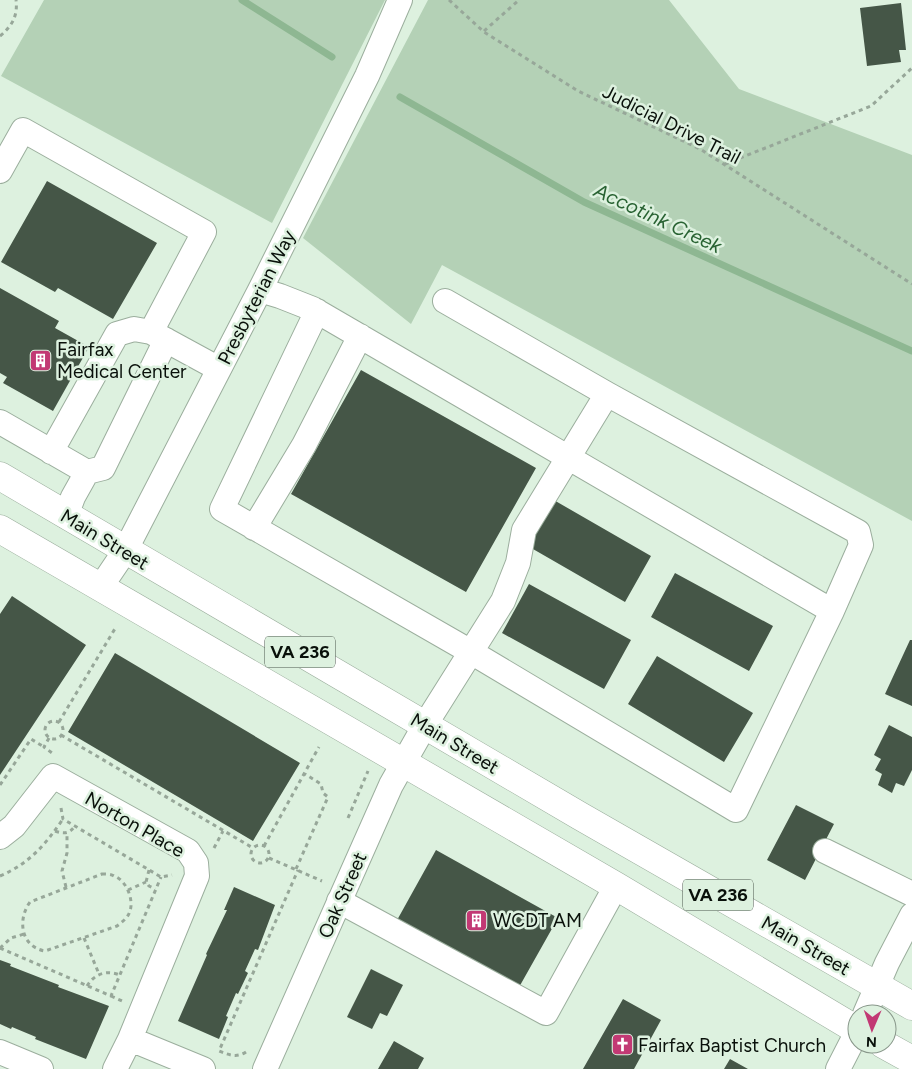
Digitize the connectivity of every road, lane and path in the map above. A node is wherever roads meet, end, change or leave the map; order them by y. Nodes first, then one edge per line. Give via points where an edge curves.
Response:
1 (16, 0) edge
2 (400, 0) edge
3 (449, 0) edge
4 (519, 0) edge
5 (484, 32) junction
6 (0, 36) edge
7 (912, 68) edge
8 (725, 164) junction
9 (0, 171) edge
10 (912, 284) edge
11 (260, 290) junction
12 (446, 301) dead end
13 (317, 311) junction
14 (159, 336) junction
15 (360, 336) junction
16 (219, 369) junction
17 (608, 394) junction
18 (0, 422) edge
19 (51, 452) junction
20 (569, 457) junction
21 (87, 472) junction
22 (0, 476) edge
23 (66, 516) junction
24 (254, 528) junction
25 (0, 529) edge
26 (125, 551) junction
27 (100, 588) junction
28 (832, 611) junction
29 (116, 627) dead end
30 (471, 652) junction
31 (59, 722) junction
32 (426, 725) junction
33 (61, 734) junction
34 (44, 747) dead end
35 (318, 748) dead end
36 (402, 763) junction
37 (368, 771) dead end
38 (305, 774) junction
39 (0, 785) edge
40 (63, 819) dead end
41 (75, 826) dead end
42 (345, 826) dead end
43 (54, 831) junction
44 (67, 833) junction
45 (0, 837) edge
46 (264, 846) junction
47 (253, 848) junction
48 (825, 851) dead end
49 (269, 858) junction
50 (297, 869) junction
51 (149, 870) dead end
52 (0, 876) edge
53 (161, 876) dead end
54 (146, 882) junction
55 (616, 886) junction
56 (66, 887) junction
57 (156, 889) junction
58 (128, 890) junction
59 (318, 890) dead end
60 (912, 894) edge
61 (340, 901) junction
62 (912, 915) edge
63 (24, 934) junction
64 (84, 938) junction
65 (0, 948) edge
66 (99, 974) junction
67 (120, 975) junction
68 (88, 986) junction
69 (847, 1004) edge
70 (852, 1004) edge
71 (869, 1004) edge
72 (912, 1006) edge
73 (897, 1008) edge
74 (130, 1039) junction
75 (251, 1047) dead end
76 (847, 1050) edge
77 (0, 1052) edge
78 (897, 1052) edge
79 (912, 1060) edge
80 (40, 1069) edge
81 (115, 1069) edge
82 (203, 1069) edge
83 (265, 1069) edge
84 (838, 1069) edge

1 - 6 path via 17,12 13,22
2 - 11 street, Presbyterian Way via 367,76
3 - 5 path, Judicial Drive Trail
4 - 5 path
5 - 8 path, Judicial Drive Trail via 578,91
7 - 8 path via 871,106
8 - 10 path, Judicial Drive Trail
9 - 14 street via 23,130 204,232
11 - 13 street
11 - 16 street, Presbyterian Way
12 - 17 street
13 - 15 street
13 - 24 street via 222,509
14 - 16 street
14 - 19 street via 134,329 117,334
14 - 21 street via 103,468
15 - 20 street
15 - 24 street via 304,445
16 - 26 street, Presbyterian Way
17 - 20 street, Oak Street
17 - 28 street via 858,532 861,545
18 - 19 street
19 - 21 street
20 - 28 street
20 - 30 street, Oak Street via 524,530 518,563 503,601
21 - 23 street
22 - 23 main road, Main Street / VA 236
23 - 26 main road, Main Street / VA 236
24 - 30 street
25 - 27 main road, Main Street / VA 236
26 - 27 street, Presbyterian Way
26 - 32 main road, Main Street / VA 236
27 - 36 main road, Main Street / VA 236
28 - 30 street via 736,810
29 - 31 path
30 - 32 street, Oak Street
31 - 33 path
31 - 33 path via 52,721 44,730 54,740
32 - 36 street, Oak Street
32 - 70 main road, Main Street / VA 236 via 619,839
33 - 47 path
34 - 39 path via 31,739
35 - 38 path
36 - 55 main road, Main Street / VA 236
36 - 61 street, Oak Street
37 - 42 path
38 - 46 path
38 - 50 path via 321,784 328,797
40 - 43 path
41 - 44 path
43 - 44 path
43 - 52 path via 39,852
44 - 56 path via 67,853 62,872
45 - 74 street, Norton Place via 14,826 53,776 188,851 196,863 197,876
46 - 47 path
46 - 49 path via 269,851
47 - 49 path via 252,859 256,862 266,862
48 - 60 street
49 - 50 path
50 - 59 path via 322,880
50 - 75 path via 219,1051 241,1055
51 - 54 path
53 - 57 path
54 - 57 path
54 - 58 path
55 - 61 street via 546,1013
55 - 69 main road, Main Street / VA 236
56 - 58 path via 102,874 122,880
56 - 63 path via 30,902 22,920
57 - 67 path
58 - 64 path via 130,912 125,921
61 - 83 street, Oak Street
62 - 71 street
63 - 64 path via 32,945 45,951
63 - 65 path via 11,938
64 - 66 path
65 - 68 path
66 - 67 path
66 - 68 path via 90,980
67 - 68 path via 111,996
72 - 73 main road, Main Street / VA 236
74 - 81 street, Norton Place
74 - 82 street
76 - 84 street
77 - 80 street
78 - 79 main road

